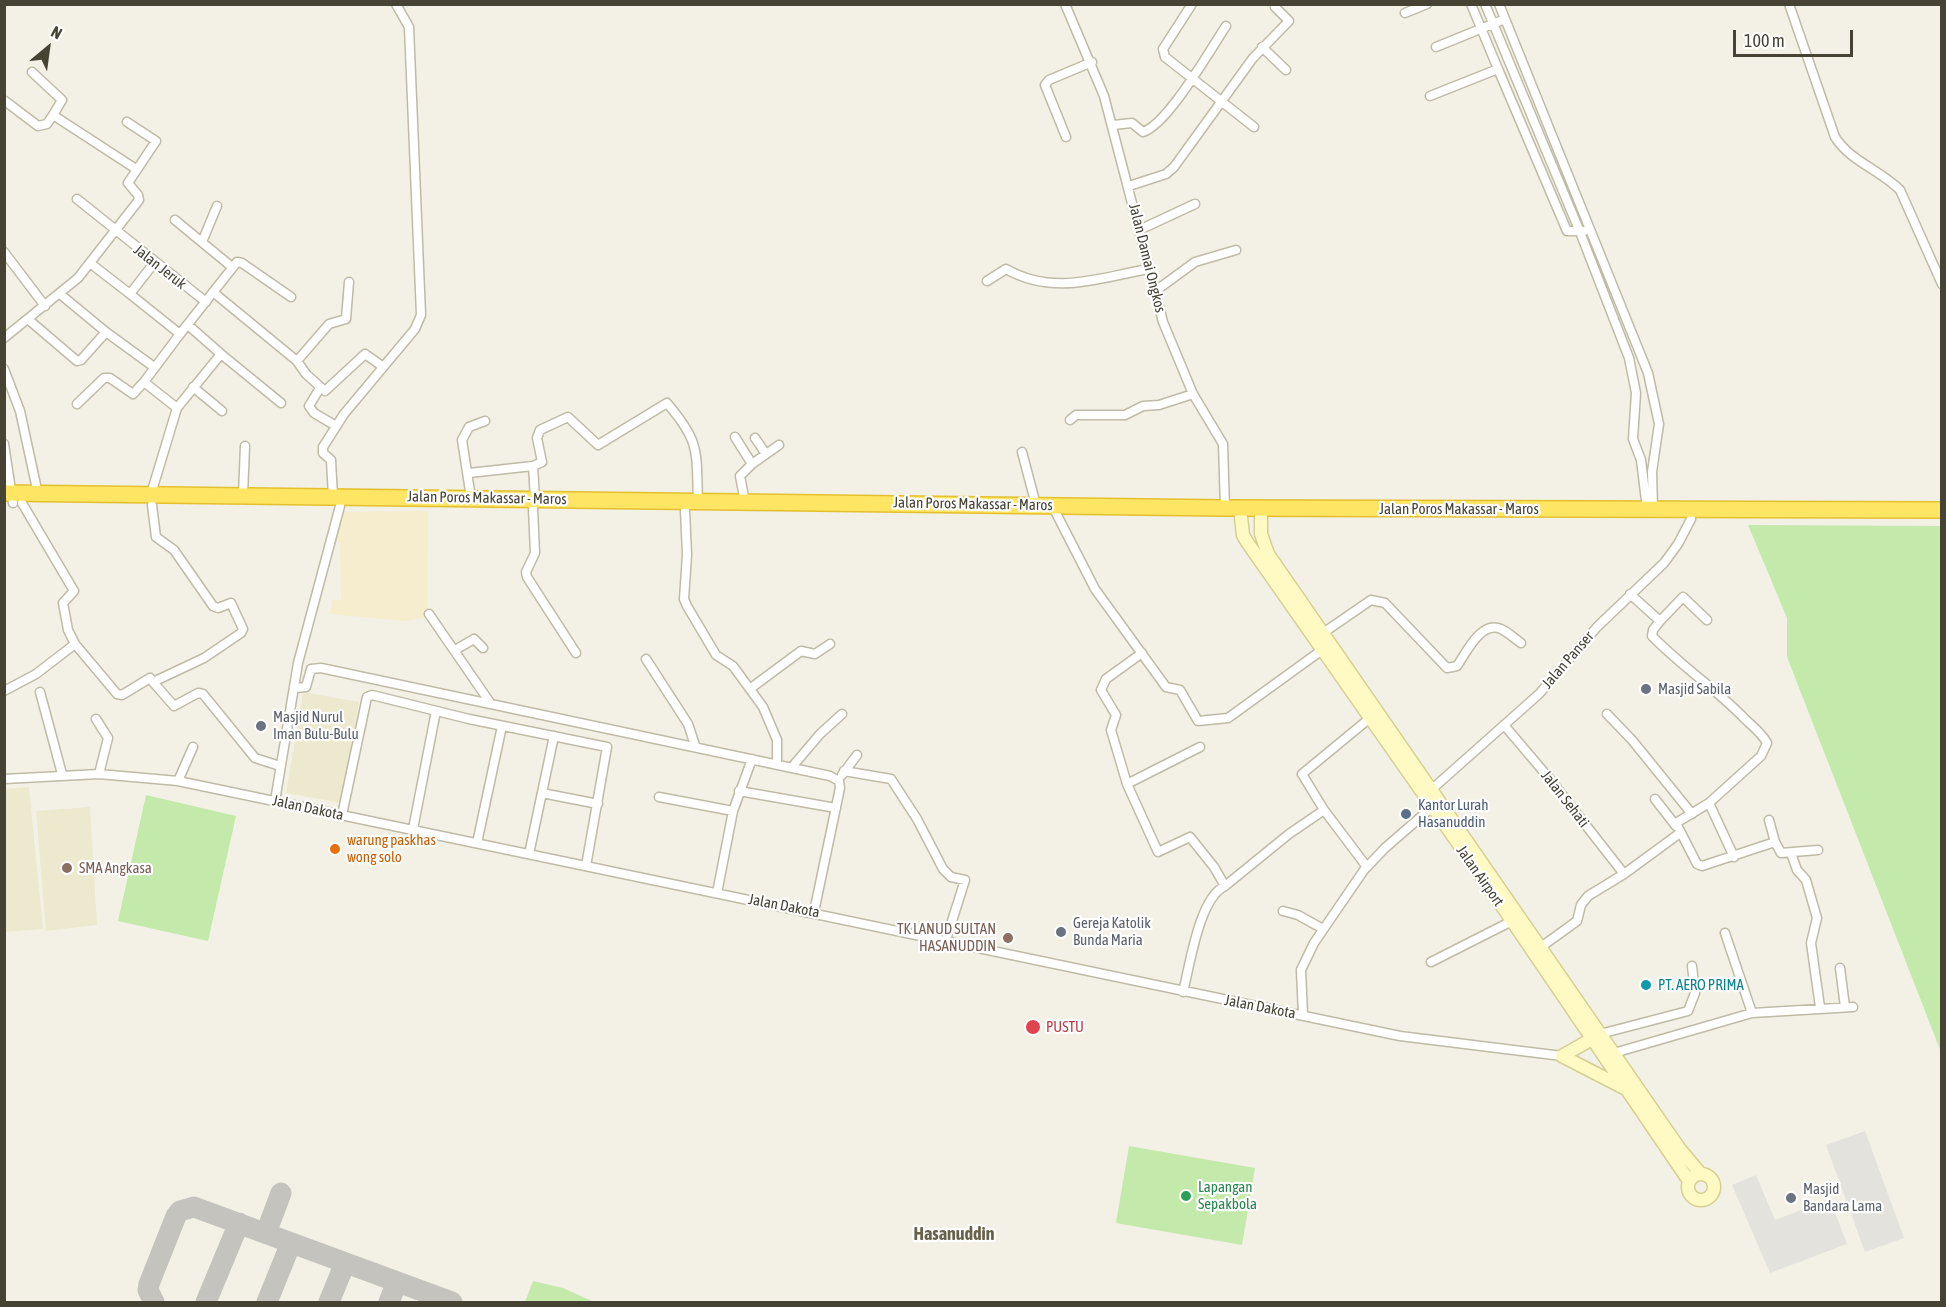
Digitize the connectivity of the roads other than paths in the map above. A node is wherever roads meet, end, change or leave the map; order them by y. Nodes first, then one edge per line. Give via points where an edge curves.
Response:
1 (396, 4) edge
2 (1065, 4) edge
3 (1192, 4) edge
4 (1427, 4) edge
5 (1471, 4) edge
6 (1485, 4) edge
7 (1499, 4) edge
8 (1789, 4) edge
9 (1275, 7) dead end
10 (1405, 13) dead end
11 (1505, 19) junction
12 (1493, 25) junction
13 (1226, 26) dead end
14 (1482, 28) junction
15 (1262, 47) junction
16 (1436, 47) dead end
17 (1092, 62) junction
18 (1498, 69) junction
19 (1286, 70) dead end
20 (32, 72) dead end
21 (1191, 78) junction
22 (1430, 96) dead end
23 (1222, 100) junction
24 (5, 101) edge
25 (53, 115) junction
26 (127, 122) dead end
27 (1113, 125) junction
28 (1254, 127) dead end
29 (1066, 137) dead end
30 (1557, 144) junction
31 (1545, 149) junction
32 (136, 169) junction
33 (1129, 186) junction
34 (77, 199) dead end
35 (1195, 204) dead end
36 (217, 206) dead end
37 (175, 220) dead end
38 (1591, 229) junction
39 (1139, 230) junction
40 (115, 231) junction
41 (1580, 232) junction
42 (202, 242) junction
43 (1236, 250) dead end
44 (4, 252) edge
45 (90, 263) junction
46 (154, 263) junction
47 (232, 267) junction
48 (1148, 268) junction
49 (987, 281) dead end
50 (349, 282) dead end
51 (1941, 284) edge
52 (213, 292) junction
53 (1154, 292) junction
54 (60, 294) junction
55 (130, 294) junction
56 (291, 297) dead end
57 (206, 302) junction
58 (45, 306) junction
59 (29, 320) junction
60 (188, 325) junction
61 (106, 332) junction
62 (180, 334) junction
63 (4, 338) edge
64 (221, 354) junction
65 (297, 361) junction
66 (382, 366) junction
67 (154, 367) junction
68 (4, 369) edge
69 (144, 382) junction
70 (193, 387) junction
71 (320, 388) junction
72 (1193, 394) junction
73 (281, 403) dead end
74 (77, 404) dead end
75 (177, 408) junction
76 (222, 411) dead end
77 (1070, 420) dead end
78 (485, 421) dead end
79 (336, 426) junction
80 (735, 437) dead end
81 (755, 438) dead end
82 (4, 444) edge
83 (779, 445) dead end
84 (245, 446) dead end
85 (1022, 452) dead end
86 (766, 454) junction
87 (752, 464) junction
88 (533, 466) junction
89 (469, 473) junction
90 (38, 494) junction
91 (243, 495) junction
92 (471, 498) junction
93 (11, 499) edge
94 (151, 499) junction
95 (336, 501) junction
96 (745, 502) junction
97 (534, 504) junction
98 (691, 505) junction
99 (1036, 505) junction
100 (719, 506) junction
101 (1650, 509) junction
102 (1941, 510) edge
103 (1235, 511) junction
104 (1260, 512) junction
105 (1056, 513) junction
106 (1691, 519) junction
107 (1941, 520) edge
108 (1282, 582) junction
109 (1630, 594) junction
110 (429, 614) dead end
111 (1707, 620) dead end
112 (1660, 621) junction
113 (1323, 633) junction
114 (1521, 643) dead end
115 (75, 644) junction
116 (830, 644) dead end
117 (483, 648) dead end
118 (455, 650) junction
119 (1322, 650) junction
120 (576, 653) dead end
121 (1143, 653) junction
122 (646, 658) dead end
123 (153, 682) junction
124 (295, 688) junction
125 (751, 688) junction
126 (4, 691) edge
127 (40, 692) dead end
128 (491, 704) junction
129 (436, 711) junction
130 (842, 714) dead end
131 (1606, 714) dead end
132 (1370, 718) junction
133 (96, 719) dead end
134 (1504, 725) junction
135 (502, 726) junction
136 (554, 736) junction
137 (695, 745) junction
138 (194, 747) dead end
139 (1200, 747) dead end
140 (857, 755) dead end
141 (752, 759) junction
142 (777, 764) junction
143 (280, 766) junction
144 (792, 767) junction
145 (844, 771) junction
146 (62, 774) junction
147 (99, 774) junction
148 (1417, 778) junction
149 (4, 779) edge
150 (178, 781) junction
151 (839, 781) junction
152 (1127, 784) junction
153 (739, 790) junction
154 (1431, 790) junction
155 (542, 793) junction
156 (659, 796) dead end
157 (1654, 799) dead end
158 (275, 801) junction
159 (1709, 803) junction
160 (598, 804) junction
161 (836, 808) junction
162 (1431, 808) junction
163 (1324, 810) junction
164 (732, 811) junction
165 (1692, 814) junction
166 (342, 815) junction
167 (1769, 820) dead end
168 (413, 830) junction
169 (1678, 830) junction
170 (1775, 842) junction
171 (477, 843) junction
172 (1818, 850) dead end
173 (1791, 853) junction
174 (529, 854) junction
175 (1734, 857) junction
176 (586, 866) junction
177 (1367, 867) junction
178 (1624, 874) junction
179 (1225, 886) junction
180 (717, 893) junction
181 (1506, 904) junction
182 (1282, 911) dead end
183 (814, 912) junction
184 (1512, 921) junction
185 (1323, 929) junction
186 (1725, 933) dead end
187 (946, 940) junction
188 (1541, 947) junction
189 (1431, 962) dead end
190 (1692, 966) dead end
191 (1840, 968) dead end
192 (1183, 992) junction
193 (1820, 1007) junction
194 (1698, 1010) dead end
195 (1688, 1011) junction
196 (1752, 1013) junction
197 (1303, 1015) junction
198 (1596, 1036) junction
199 (1614, 1053) junction
200 (1562, 1056) junction
201 (1626, 1089) junction
202 (1642, 1093) junction
203 (1700, 1173) junction
204 (1689, 1181) junction

1 - 66 street via 409,27 421,315 415,329
2 - 17 street, Jalan Damai Ongkos
3 - 21 street via 1163,50 1165,57
4 - 10 street
5 - 14 street
6 - 12 street
7 - 11 street
8 - 51 street via 1835,137 1848,153 1900,190
9 - 15 street via 1289,21
11 - 12 street
11 - 30 street
12 - 14 street
12 - 31 street
13 - 21 street
14 - 16 street
14 - 18 street
15 - 19 street
15 - 23 street
17 - 27 street, Jalan Damai Ongkos
17 - 29 street via 1045,85
18 - 22 street
18 - 41 street via 1567,231
20 - 25 street via 62,100
21 - 23 street
21 - 27 street via 1154,127 1143,132 1132,123
23 - 28 street
23 - 33 street via 1169,172
24 - 25 street via 38,126 47,124
25 - 32 street
26 - 32 street via 156,141
27 - 33 street, Jalan Damai Ongkos
30 - 31 street
30 - 38 street
31 - 41 street
32 - 40 street via 128,183 140,198
33 - 39 street, Jalan Damai Ongkos
34 - 40 street, Jalan Jeruk
35 - 39 street
36 - 42 street
37 - 42 street
38 - 41 street
38 - 101 street via 1648,373 1654,399 1659,424
39 - 48 street, Jalan Damai Ongkos
40 - 45 street
40 - 46 street, Jalan Jeruk
41 - 101 street via 1634,377 1633,439
42 - 47 street
43 - 53 street via 1195,262
44 - 58 street
45 - 54 street
45 - 55 street
46 - 55 street
46 - 57 street, Jalan Jeruk
47 - 52 street
47 - 56 street via 242,263
48 - 49 street via 1082,284 1033,280 1006,269
48 - 53 street, Jalan Damai Ongkos
50 - 65 street via 346,319 329,324
52 - 57 street
52 - 65 street
53 - 72 street, Jalan Damai Ongkos
54 - 58 street
54 - 61 street
55 - 62 street
57 - 60 street
58 - 59 street
59 - 61 street via 77,361
59 - 63 street
60 - 62 street
60 - 64 street
61 - 67 street
62 - 67 street
64 - 70 street
64 - 73 street
65 - 71 street
66 - 71 street via 365,354 325,391
66 - 79 street
67 - 69 street
68 - 90 street via 20,411
69 - 74 street via 133,394 104,378
69 - 75 street
70 - 75 street
70 - 76 street
71 - 79 street via 309,406
72 - 77 street via 1143,406 1128,414 1076,415
72 - 103 street, Jalan Damai Ongkos via 1223,444
75 - 94 street
78 - 89 street via 464,434 462,446
79 - 95 street via 322,450 331,460
80 - 87 street
81 - 86 street
82 - 93 street
83 - 86 street
84 - 91 street
85 - 99 street
86 - 87 street
87 - 96 street via 741,477
88 - 89 street
88 - 97 street
88 - 98 street via 542,462 537,434 568,417 598,445 667,403 687,427 698,450
89 - 92 street
90 - 93 highway, Jalan Poros Makassar - Maros
90 - 94 highway, Jalan Poros Makassar - Maros
91 - 94 highway, Jalan Poros Makassar - Maros
91 - 95 highway, Jalan Poros Makassar - Maros
92 - 95 highway, Jalan Poros Makassar - Maros
92 - 97 highway, Jalan Poros Makassar - Maros
93 - 94 highway, Jalan Poros Makassar - Maros
93 - 115 street via 74,591 63,603
94 - 95 highway, Jalan Poros Makassar - Maros
94 - 123 street via 156,537 174,550 213,606 231,603 243,629 210,654
95 - 97 highway, Jalan Poros Makassar - Maros
95 - 124 street
96 - 99 highway, Jalan Poros Makassar - Maros
96 - 100 highway, Jalan Poros Makassar - Maros
97 - 98 highway, Jalan Poros Makassar - Maros
97 - 120 street via 535,553 527,577
98 - 100 highway, Jalan Poros Makassar - Maros
98 - 125 street via 684,598 716,654 733,666
99 - 103 highway, Jalan Poros Makassar - Maros
100 - 105 highway, Jalan Poros Makassar - Maros
101 - 102 highway, Jalan Poros Makassar - Maros
101 - 104 highway, Jalan Poros Makassar - Maros
103 - 104 highway, Jalan Poros Makassar - Maros
103 - 105 highway, Jalan Poros Makassar - Maros
103 - 108 street, Jalan Airport via 1247,542
104 - 106 highway, Jalan Poros Makassar - Maros
104 - 108 street, Jalan Airport via 1263,543
105 - 121 street via 1095,589
106 - 107 highway, Jalan Poros Makassar - Maros
106 - 109 street, Jalan Panser via 1673,553
108 - 113 street, Jalan Airport
108 - 119 street, Jalan Airport
109 - 112 street
109 - 134 street, Jalan Panser via 1539,694
110 - 118 street
111 - 112 street via 1683,597
112 - 159 street via 1652,636 1727,700 1767,742 1761,756
113 - 114 street via 1371,600 1385,603 1447,668 1457,666 1484,630 1501,629
113 - 148 street, Jalan Airport
115 - 123 street via 119,695 150,678
115 - 126 street via 36,674
116 - 125 street via 815,654 801,651
117 - 118 street via 474,639
118 - 128 street
119 - 121 street via 1228,718 1203,721 1192,714 1180,690 1166,687
119 - 132 street, Jalan Airport
121 - 152 street via 1106,679 1101,690 1116,715 1111,730
122 - 137 street via 688,724
123 - 143 street via 174,706 203,694 255,758
124 - 128 street via 306,687 311,669 321,668
124 - 143 street
125 - 142 street via 774,731
127 - 146 street
128 - 137 street
129 - 135 street
129 - 166 street via 367,697
129 - 168 street
130 - 144 street
131 - 165 street
132 - 148 street, Jalan Airport
132 - 163 street via 1302,774
133 - 147 street via 108,738
134 - 154 street, Jalan Panser
134 - 178 street, Jalan Sehati
135 - 136 street
135 - 171 street
136 - 155 street
136 - 160 street via 609,748
137 - 141 street
138 - 150 street
139 - 152 street
140 - 145 street
141 - 142 street
141 - 153 street
142 - 144 street
143 - 158 street
144 - 151 street
145 - 151 street
145 - 187 street via 891,779 943,869 951,877 965,880
146 - 147 street, Jalan Dakota
146 - 149 street, Jalan Dakota
147 - 150 street, Jalan Dakota
148 - 154 street, Jalan Airport
148 - 162 street, Jalan Airport
150 - 158 street, Jalan Dakota
151 - 161 street
152 - 179 street via 1158,852 1190,837
153 - 161 street
153 - 164 street
154 - 181 street, Jalan Airport
155 - 160 street
155 - 174 street
156 - 164 street
157 - 169 street
158 - 166 street, Jalan Dakota
159 - 165 street
159 - 175 street
160 - 176 street
161 - 183 street
162 - 177 street
162 - 181 street, Jalan Airport
163 - 177 street
163 - 179 street
164 - 180 street
165 - 169 street via 1678,821
166 - 168 street, Jalan Dakota
167 - 170 street
168 - 171 street, Jalan Dakota
169 - 175 street via 1699,865
169 - 178 street
170 - 173 street via 1778,851
170 - 175 street
171 - 174 street, Jalan Dakota
172 - 173 street
173 - 193 street via 1797,870 1806,880 1817,918 1811,943
174 - 176 street, Jalan Dakota
176 - 180 street, Jalan Dakota
177 - 185 street
178 - 188 street via 1584,900 1577,921
179 - 192 street via 1215,890 1206,906
180 - 183 street, Jalan Dakota
181 - 184 street, Jalan Airport
181 - 188 street, Jalan Airport
182 - 185 street
183 - 187 street, Jalan Dakota
184 - 189 street
184 - 198 street, Jalan Airport
185 - 197 street via 1301,970
186 - 196 street
187 - 192 street, Jalan Dakota
188 - 198 street, Jalan Airport
190 - 195 street via 1695,993
191 - 193 street via 1849,1007
192 - 197 street, Jalan Dakota
193 - 196 street
194 - 195 street
195 - 198 street
196 - 199 street
197 - 200 street, Jalan Dakota via 1400,1036
198 - 199 street, Jalan Airport
198 - 200 street
198 - 201 street, Jalan Airport
199 - 202 street, Jalan Airport
200 - 201 street
201 - 202 street
201 - 204 street, Jalan Airport
202 - 203 street, Jalan Airport
203 - 204 street
203 - 204 street via 1713,1181 1710,1196 1702,1200 1692,1197 1687,1187

